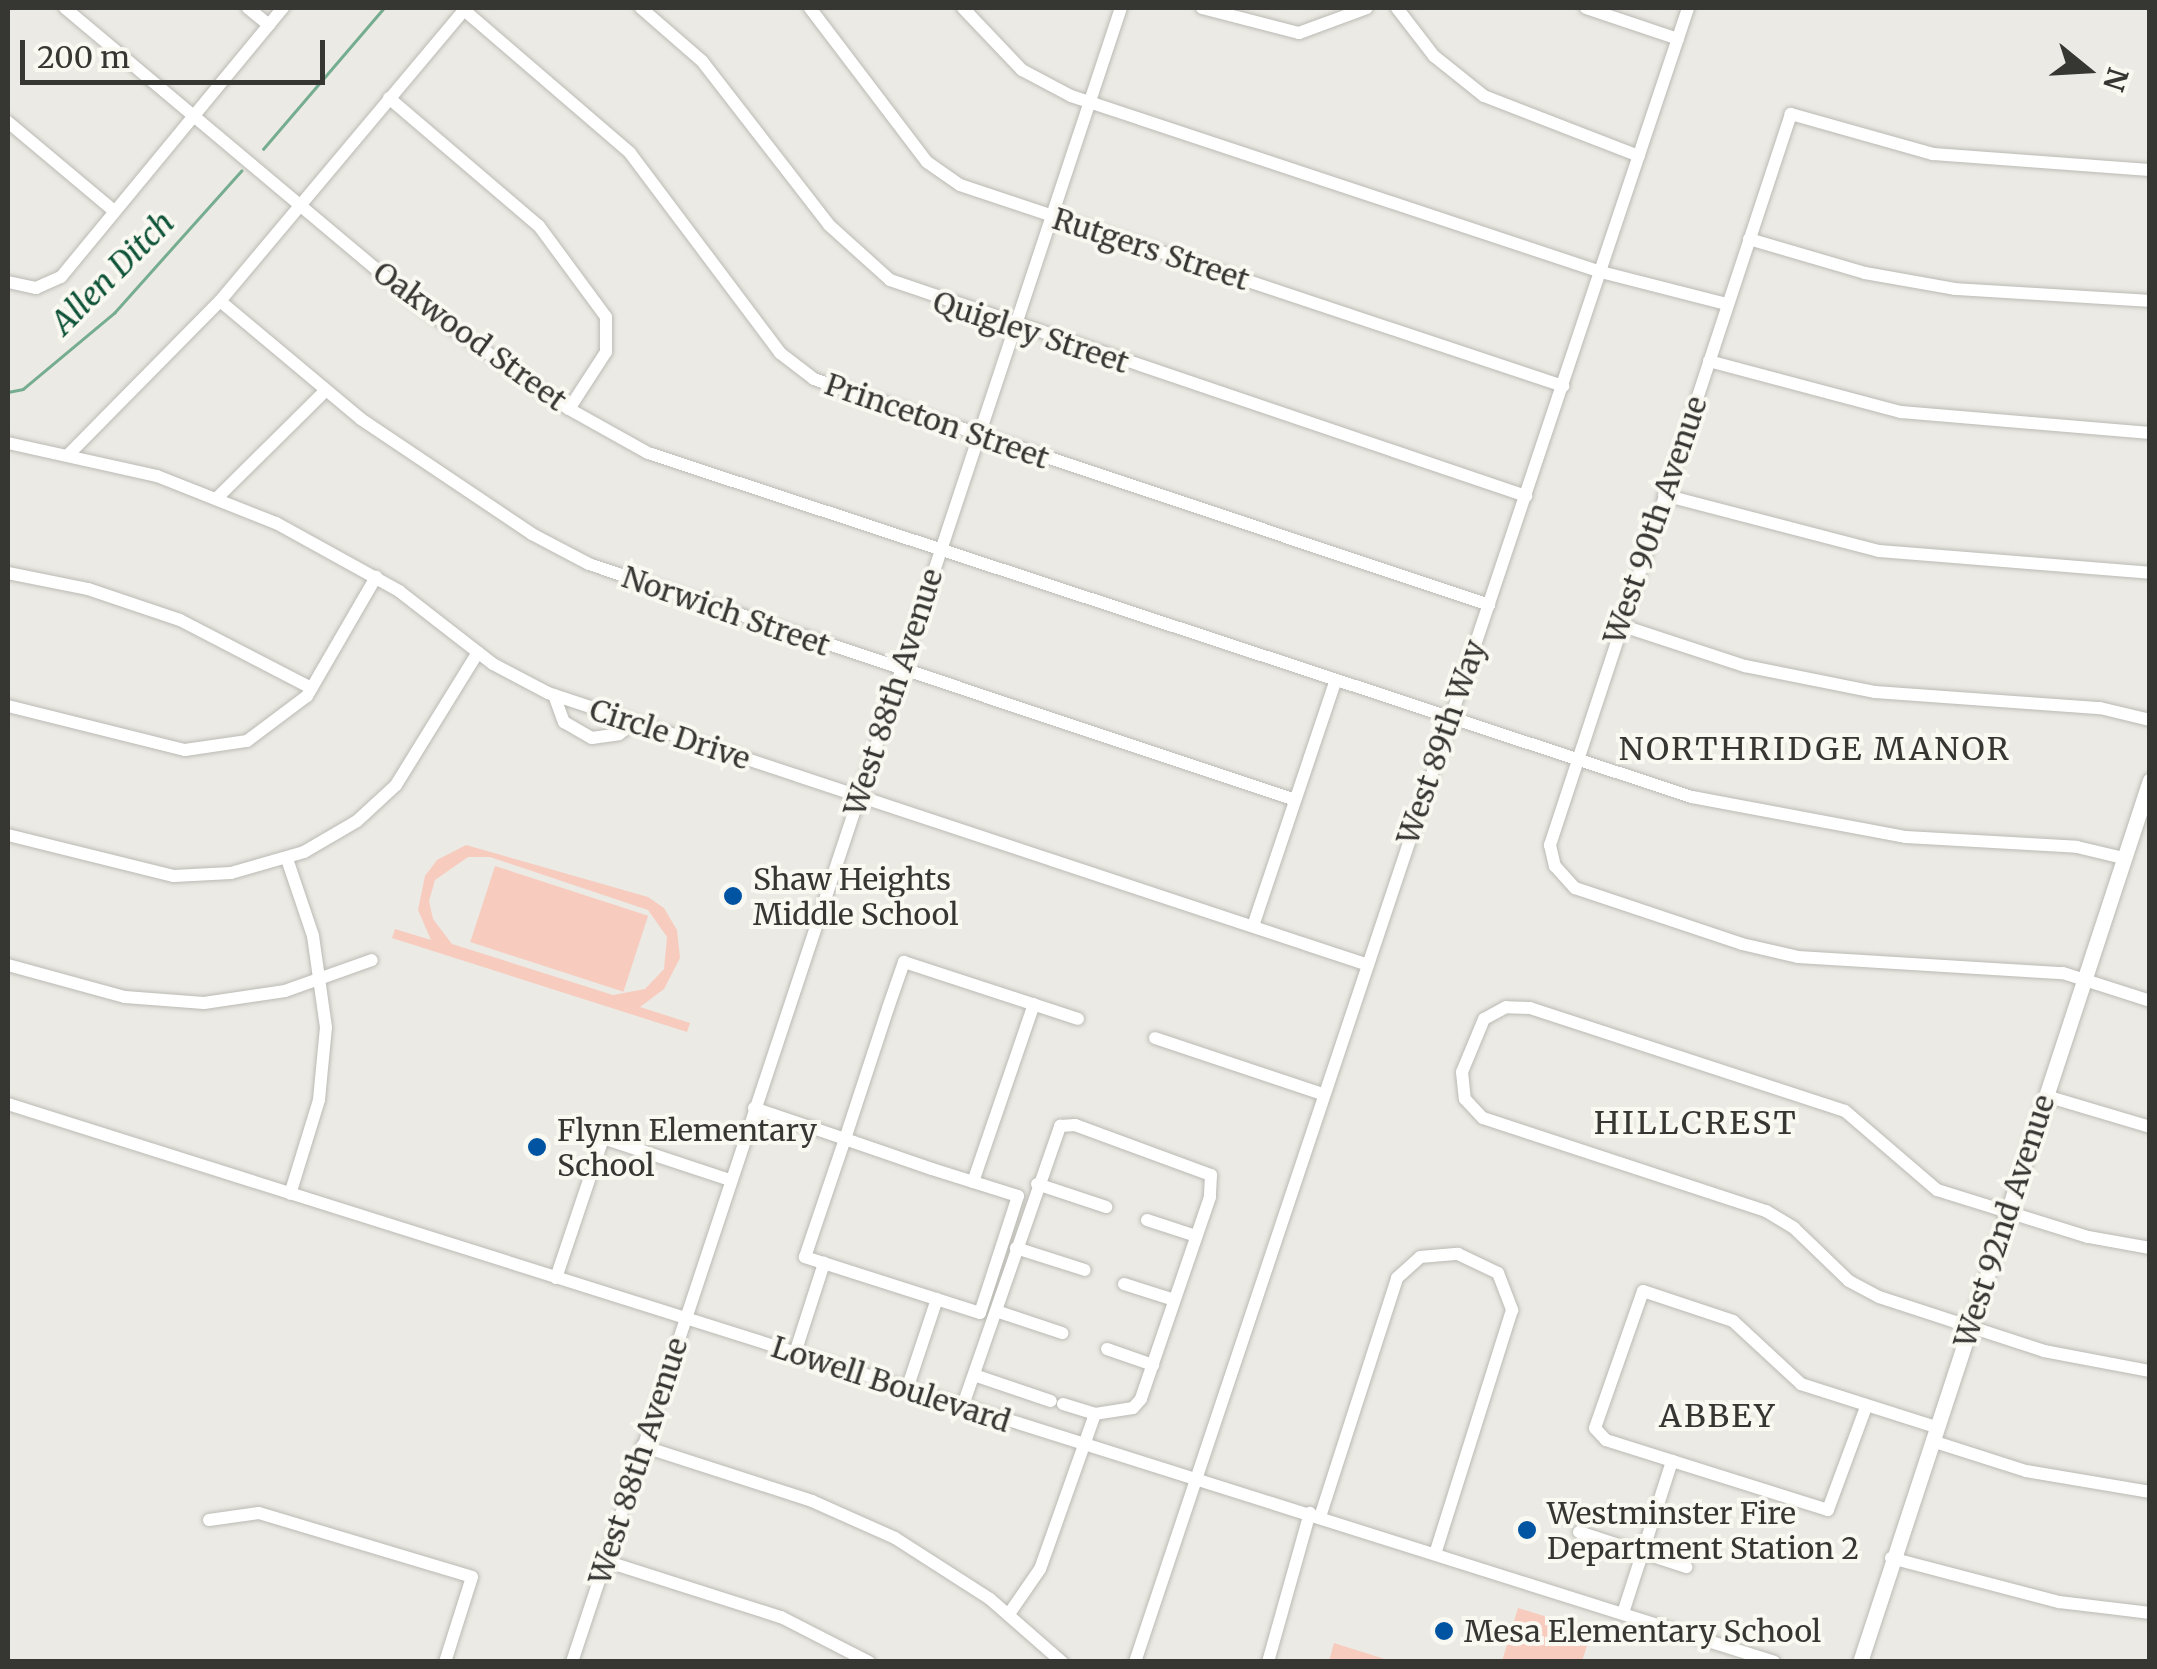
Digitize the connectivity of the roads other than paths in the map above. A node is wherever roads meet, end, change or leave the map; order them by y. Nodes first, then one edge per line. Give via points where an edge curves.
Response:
1 (66, 8) edge
2 (248, 8) edge
3 (284, 8) edge
4 (642, 8) edge
5 (810, 8) edge
6 (963, 8) edge
7 (1121, 8) edge
8 (1202, 8) edge
9 (1367, 8) edge
10 (1397, 8) edge
11 (1586, 8) edge
12 (1688, 8) edge
13 (465, 9) edge
14 (268, 25) junction
15 (1678, 39) junction
16 (389, 98) junction
17 (1091, 100) junction
18 (194, 115) junction
19 (8, 122) edge
20 (1639, 156) junction
21 (2150, 170) edge
22 (300, 205) junction
23 (114, 211) junction
24 (1052, 216) junction
25 (1749, 239) junction
26 (1601, 272) junction
27 (8, 282) edge
28 (220, 301) junction
29 (2150, 301) edge
30 (1727, 304) junction
31 (1014, 326) junction
32 (1709, 361) junction
33 (1564, 386) junction
34 (326, 390) junction
35 (570, 409) junction
36 (2150, 433) edge
37 (978, 437) junction
38 (9, 447) edge
39 (68, 455) junction
40 (1664, 495) junction
41 (1526, 496) junction
42 (217, 498) junction
43 (940, 550) junction
44 (8, 573) edge
45 (2150, 573) edge
46 (376, 577) junction
47 (1489, 605) junction
48 (1620, 625) junction
49 (478, 652) junction
50 (900, 669) junction
51 (1335, 682) junction
52 (311, 688) junction
53 (554, 695) junction
54 (8, 706) edge
55 (1448, 719) junction
56 (2150, 720) edge
57 (635, 722) junction
58 (1575, 758) junction
59 (2150, 780) edge
60 (859, 796) junction
61 (1295, 800) junction
62 (8, 836) edge
63 (2123, 858) junction
64 (287, 859) junction
65 (1253, 926) junction
66 (372, 960) dead end
67 (1365, 964) junction
68 (8, 965) edge
69 (2084, 980) junction
70 (321, 981) junction
71 (2150, 1001) edge
72 (1034, 1004) junction
73 (1078, 1019) dead end
74 (1156, 1038) dead end
75 (1322, 1094) junction
76 (2046, 1096) junction
77 (8, 1104) edge
78 (754, 1108) junction
79 (2150, 1127) edge
80 (845, 1139) junction
81 (730, 1180) junction
82 (973, 1182) junction
83 (1037, 1184) junction
84 (290, 1194) junction
85 (1106, 1206) dead end
86 (2008, 1210) junction
87 (1147, 1220) dead end
88 (1196, 1236) junction
89 (1016, 1248) junction
90 (2150, 1248) edge
91 (824, 1263) junction
92 (1085, 1270) dead end
93 (556, 1278) junction
94 (1124, 1284) dead end
95 (937, 1299) junction
96 (1174, 1300) junction
97 (996, 1311) junction
98 (684, 1318) junction
99 (1970, 1327) junction
100 (1062, 1333) dead end
101 (1107, 1349) dead end
102 (795, 1353) junction
103 (1152, 1364) junction
104 (2150, 1371) edge
105 (974, 1375) junction
106 (906, 1389) junction
107 (1866, 1407) junction
108 (962, 1408) junction
109 (1094, 1414) junction
110 (1934, 1434) junction
111 (1082, 1445) junction
112 (642, 1446) junction
113 (1672, 1462) junction
114 (1200, 1478) junction
115 (2150, 1492) edge
116 (1315, 1515) junction
117 (209, 1520) dead end
118 (1579, 1532) dead end
119 (1642, 1553) junction
120 (1435, 1554) junction
121 (1891, 1558) junction
122 (605, 1560) junction
123 (1686, 1567) dead end
124 (2150, 1612) edge
125 (1009, 1614) junction
126 (1623, 1614) junction
127 (446, 1662) edge
128 (572, 1662) edge
129 (869, 1662) edge
130 (1062, 1662) edge
131 (1135, 1662) edge
132 (1268, 1662) edge
133 (1774, 1662) edge
134 (1860, 1662) edge

1 - 18 street, Oakwood Street
2 - 14 street
3 - 14 street
4 - 31 street, Quigley Street via 711,71 854,253 903,287
5 - 24 street, Rutgers Street via 935,171
6 - 17 street via 1031,77
7 - 17 street, West 88th Avenue
8 - 9 street via 1299,33
10 - 20 street via 1434,56 1484,96
11 - 15 street
12 - 15 street, West 89th Way
13 - 16 street
13 - 37 street, Princeton Street via 630,153 794,366 835,388
14 - 18 street
15 - 20 street, West 89th Way
16 - 22 street
16 - 35 street via 539,226 606,316 606,352
17 - 24 street, West 88th Avenue
17 - 26 street
18 - 22 street, Oakwood Street
18 - 23 street
19 - 23 street
20 - 26 street, West 89th Way
21 - 25 street, West 90th Avenue via 1933,154 1790,114
22 - 28 street
22 - 35 street, Oakwood Street via 424,309
23 - 27 street via 53,282 28,288
24 - 31 street, West 88th Avenue
24 - 33 street, Rutgers Street
25 - 29 street via 1955,289
25 - 30 street, West 90th Avenue
26 - 30 street
26 - 33 street, West 89th Way
28 - 34 street, Norwich Street
28 - 39 street
30 - 32 street, West 90th Avenue
31 - 37 street, West 88th Avenue
31 - 41 street, Quigley Street
32 - 36 street via 1819,396 1914,414
32 - 40 street, West 90th Avenue
33 - 41 street, West 89th Way
34 - 42 street
34 - 50 street, Norwich Street via 564,552
35 - 43 street, Oakwood Street via 648,453
37 - 43 street, West 88th Avenue
37 - 47 street, Princeton Street
38 - 39 street, Circle Drive
39 - 42 street, Circle Drive
40 - 45 street via 1878,551
40 - 48 street, West 90th Avenue
41 - 47 street, West 89th Way
42 - 46 street, Circle Drive
43 - 50 street, West 88th Avenue
43 - 51 street, Oakwood Street
44 - 52 street via 180,620
46 - 49 street, Circle Drive
46 - 52 street
47 - 55 street, West 89th Way
48 - 56 street via 1745,666 1875,692 2100,708
48 - 58 street, West 90th Avenue
49 - 53 street, Circle Drive
49 - 64 street via 384,798 330,839
50 - 60 street, West 88th Avenue
50 - 61 street, Norwich Street
51 - 55 street, Oakwood Street
51 - 61 street
52 - 54 street via 268,730 209,750 156,746
53 - 57 street, Circle Drive
53 - 57 street via 564,722 592,738 619,734
55 - 58 street, Oakwood Street
55 - 67 street, West 89th Way
57 - 60 street, Circle Drive
58 - 63 street, Oakwood Street via 1692,796 1805,821 1937,840 2078,847
58 - 69 street, West 90th Avenue via 1551,855 1566,881 1606,900 1798,958 2022,968
59 - 63 main road, West 92nd Avenue
60 - 65 street, Circle Drive
60 - 78 street, West 88th Avenue
61 - 65 street
62 - 64 street via 174,876 231,874
63 - 69 main road, West 92nd Avenue
64 - 70 street
65 - 67 street, Circle Drive
66 - 70 street
67 - 75 street, West 89th Way
68 - 70 street via 158,1001 243,1000
69 - 71 street, West 90th Avenue
69 - 76 main road, West 92nd Avenue
70 - 84 street via 322,1073
72 - 73 street
72 - 80 street via 904,962
72 - 82 street
74 - 75 street
75 - 114 street, West 89th Way
76 - 79 street
76 - 86 main road, West 92nd Avenue
77 - 84 street, Lowell Boulevard
78 - 80 street
78 - 81 street, West 88th Avenue
80 - 82 street
80 - 91 street via 805,1257
81 - 93 street via 603,1138
81 - 98 street, West 88th Avenue
82 - 95 street via 1018,1196 980,1313
83 - 85 street
83 - 88 street via 1060,1126 1075,1124 1211,1175
83 - 89 street
84 - 93 street, Lowell Boulevard
86 - 90 street
86 - 99 main road, West 92nd Avenue
86 - 99 street via 1925,1184 1831,1105 1530,1008 1490,1014 1467,1055 1462,1092 1483,1118 1766,1211 1856,1286
87 - 88 street
88 - 96 street
89 - 92 street
89 - 97 street
91 - 95 street
91 - 102 street
93 - 98 street, Lowell Boulevard
94 - 96 street
95 - 106 street
96 - 103 street
97 - 100 street
97 - 105 street
98 - 102 street, Lowell Boulevard
98 - 112 street, West 88th Avenue
99 - 104 street via 2044,1351
99 - 110 main road, West 92nd Avenue
101 - 103 street
102 - 106 street, Lowell Boulevard
103 - 109 street via 1133,1408
105 - 108 street
105 - 109 street
106 - 108 street, Lowell Boulevard
107 - 110 street
107 - 113 street via 1831,1508
107 - 113 street via 1801,1384 1733,1320 1640,1292 1596,1433
108 - 111 street, Lowell Boulevard
109 - 111 street
110 - 115 street via 2026,1471
110 - 121 main road, West 92nd Avenue
111 - 114 street, Lowell Boulevard
111 - 125 street via 1040,1569
112 - 122 street, West 88th Avenue
112 - 125 street via 854,1518 922,1553
113 - 119 street
114 - 116 street, Lowell Boulevard
114 - 131 street, West 89th Way
116 - 120 street, Lowell Boulevard
116 - 120 street via 1398,1278 1430,1253 1469,1258 1504,1280 1512,1310
116 - 132 street
117 - 127 street via 259,1513 472,1577
118 - 119 street
119 - 123 street
119 - 126 street
120 - 126 street, Lowell Boulevard
121 - 124 street via 2059,1602
121 - 134 main road, West 92nd Avenue
122 - 128 street, West 88th Avenue
122 - 129 street via 780,1617
125 - 130 street
126 - 133 street, Lowell Boulevard

